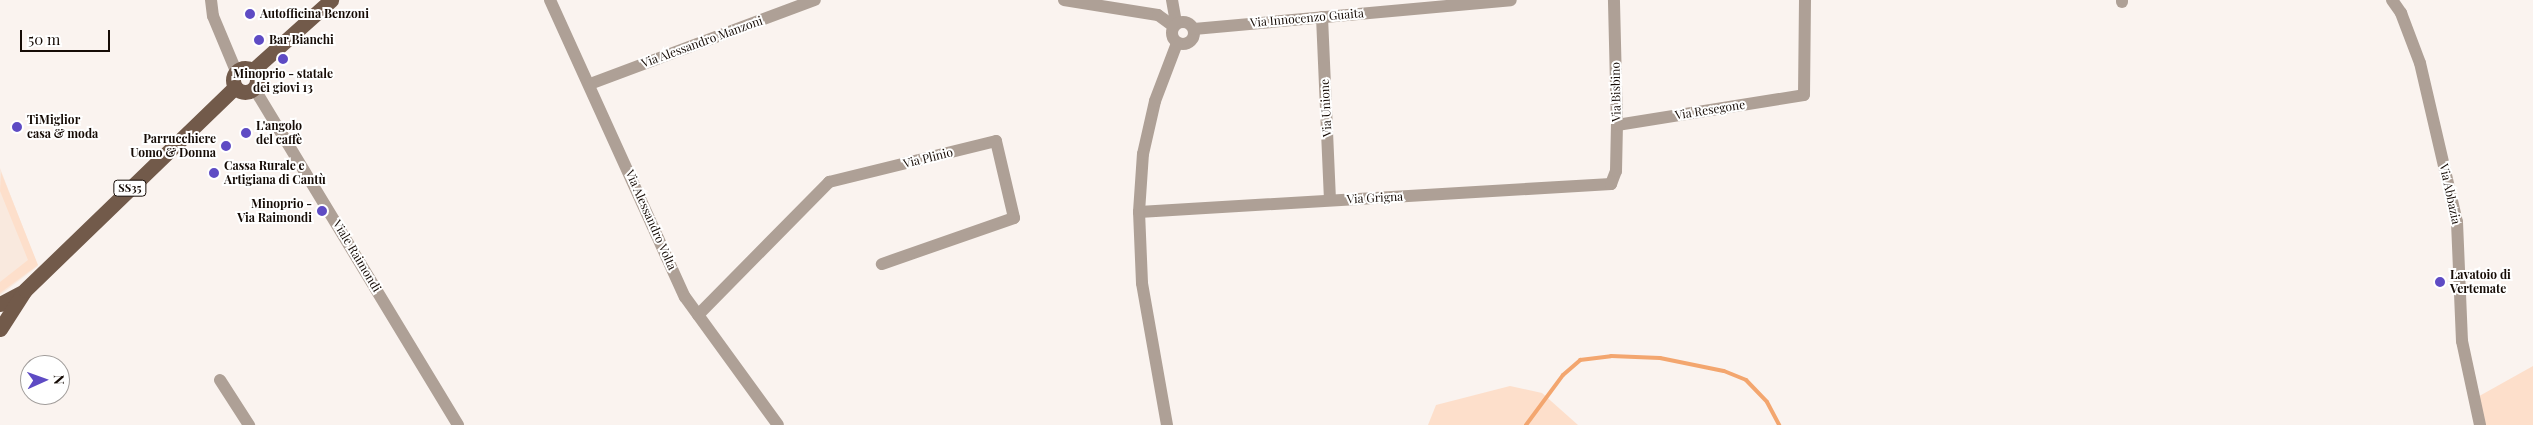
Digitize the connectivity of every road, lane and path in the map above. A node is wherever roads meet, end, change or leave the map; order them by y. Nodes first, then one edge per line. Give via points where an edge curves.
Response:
1 (211, 0) edge
2 (331, 0) edge
3 (550, 0) edge
4 (815, 0) edge
5 (1064, 0) edge
6 (1172, 0) edge
7 (1511, 0) edge
8 (1614, 0) edge
9 (1805, 0) edge
10 (2392, 0) edge
11 (1472, 2) edge
12 (1322, 17) junction
13 (1175, 25) junction
14 (1194, 29) junction
15 (1177, 43) junction
16 (253, 70) junction
17 (236, 72) junction
18 (590, 84) junction
19 (235, 87) junction
20 (254, 88) junction
21 (1617, 125) junction
22 (1611, 184) joint
23 (1330, 200) junction
24 (1139, 212) junction
25 (882, 264) dead end
26 (25, 290) junction
27 (0, 304) edge
28 (698, 315) junction
29 (0, 329) edge
30 (220, 380) dead end
31 (249, 425) edge
32 (458, 425) edge
33 (778, 425) edge
34 (1167, 425) edge
35 (2480, 425) edge

1 - 17 street via 213,16
2 - 16 main road
3 - 18 street, Via Alessandro Volta
4 - 18 street, Via Alessandro Manzoni
5 - 13 street via 1158,15
6 - 13 street
7 - 11 street, Via Innocenzo Guaita
8 - 21 street, Via Bisbino
9 - 21 street, Via Resegone via 1804,95
10 - 35 street, Via Abbazia via 2401,13 2420,63 2457,222 2462,341
11 - 12 street, Via Innocenzo Guaita
12 - 14 street, Via Innocenzo Guaita
12 - 23 street, Via Unione
13 - 14 street via 1187,22
13 - 15 street via 1171,34
14 - 15 street via 1190,42
15 - 24 street via 1155,101 1143,154
16 - 17 main road via 246,67
16 - 20 main road via 258,81
17 - 19 main road via 233,79
18 - 28 street, Via Alessandro Volta via 685,297
19 - 20 main road via 247,92
19 - 26 main road, SS35
20 - 32 street, Viale Raimondi
21 - 22 street, Via Bisbino via 1616,171
22 - 23 street, Via Grigna
23 - 24 street, Via Grigna
24 - 34 street via 1142,283
25 - 28 street, Via Plinio via 1014,218 996,141 829,182
26 - 27 main road, SS35
26 - 29 main road, SS35
28 - 33 street, Via Alessandro Volta
30 - 31 street

